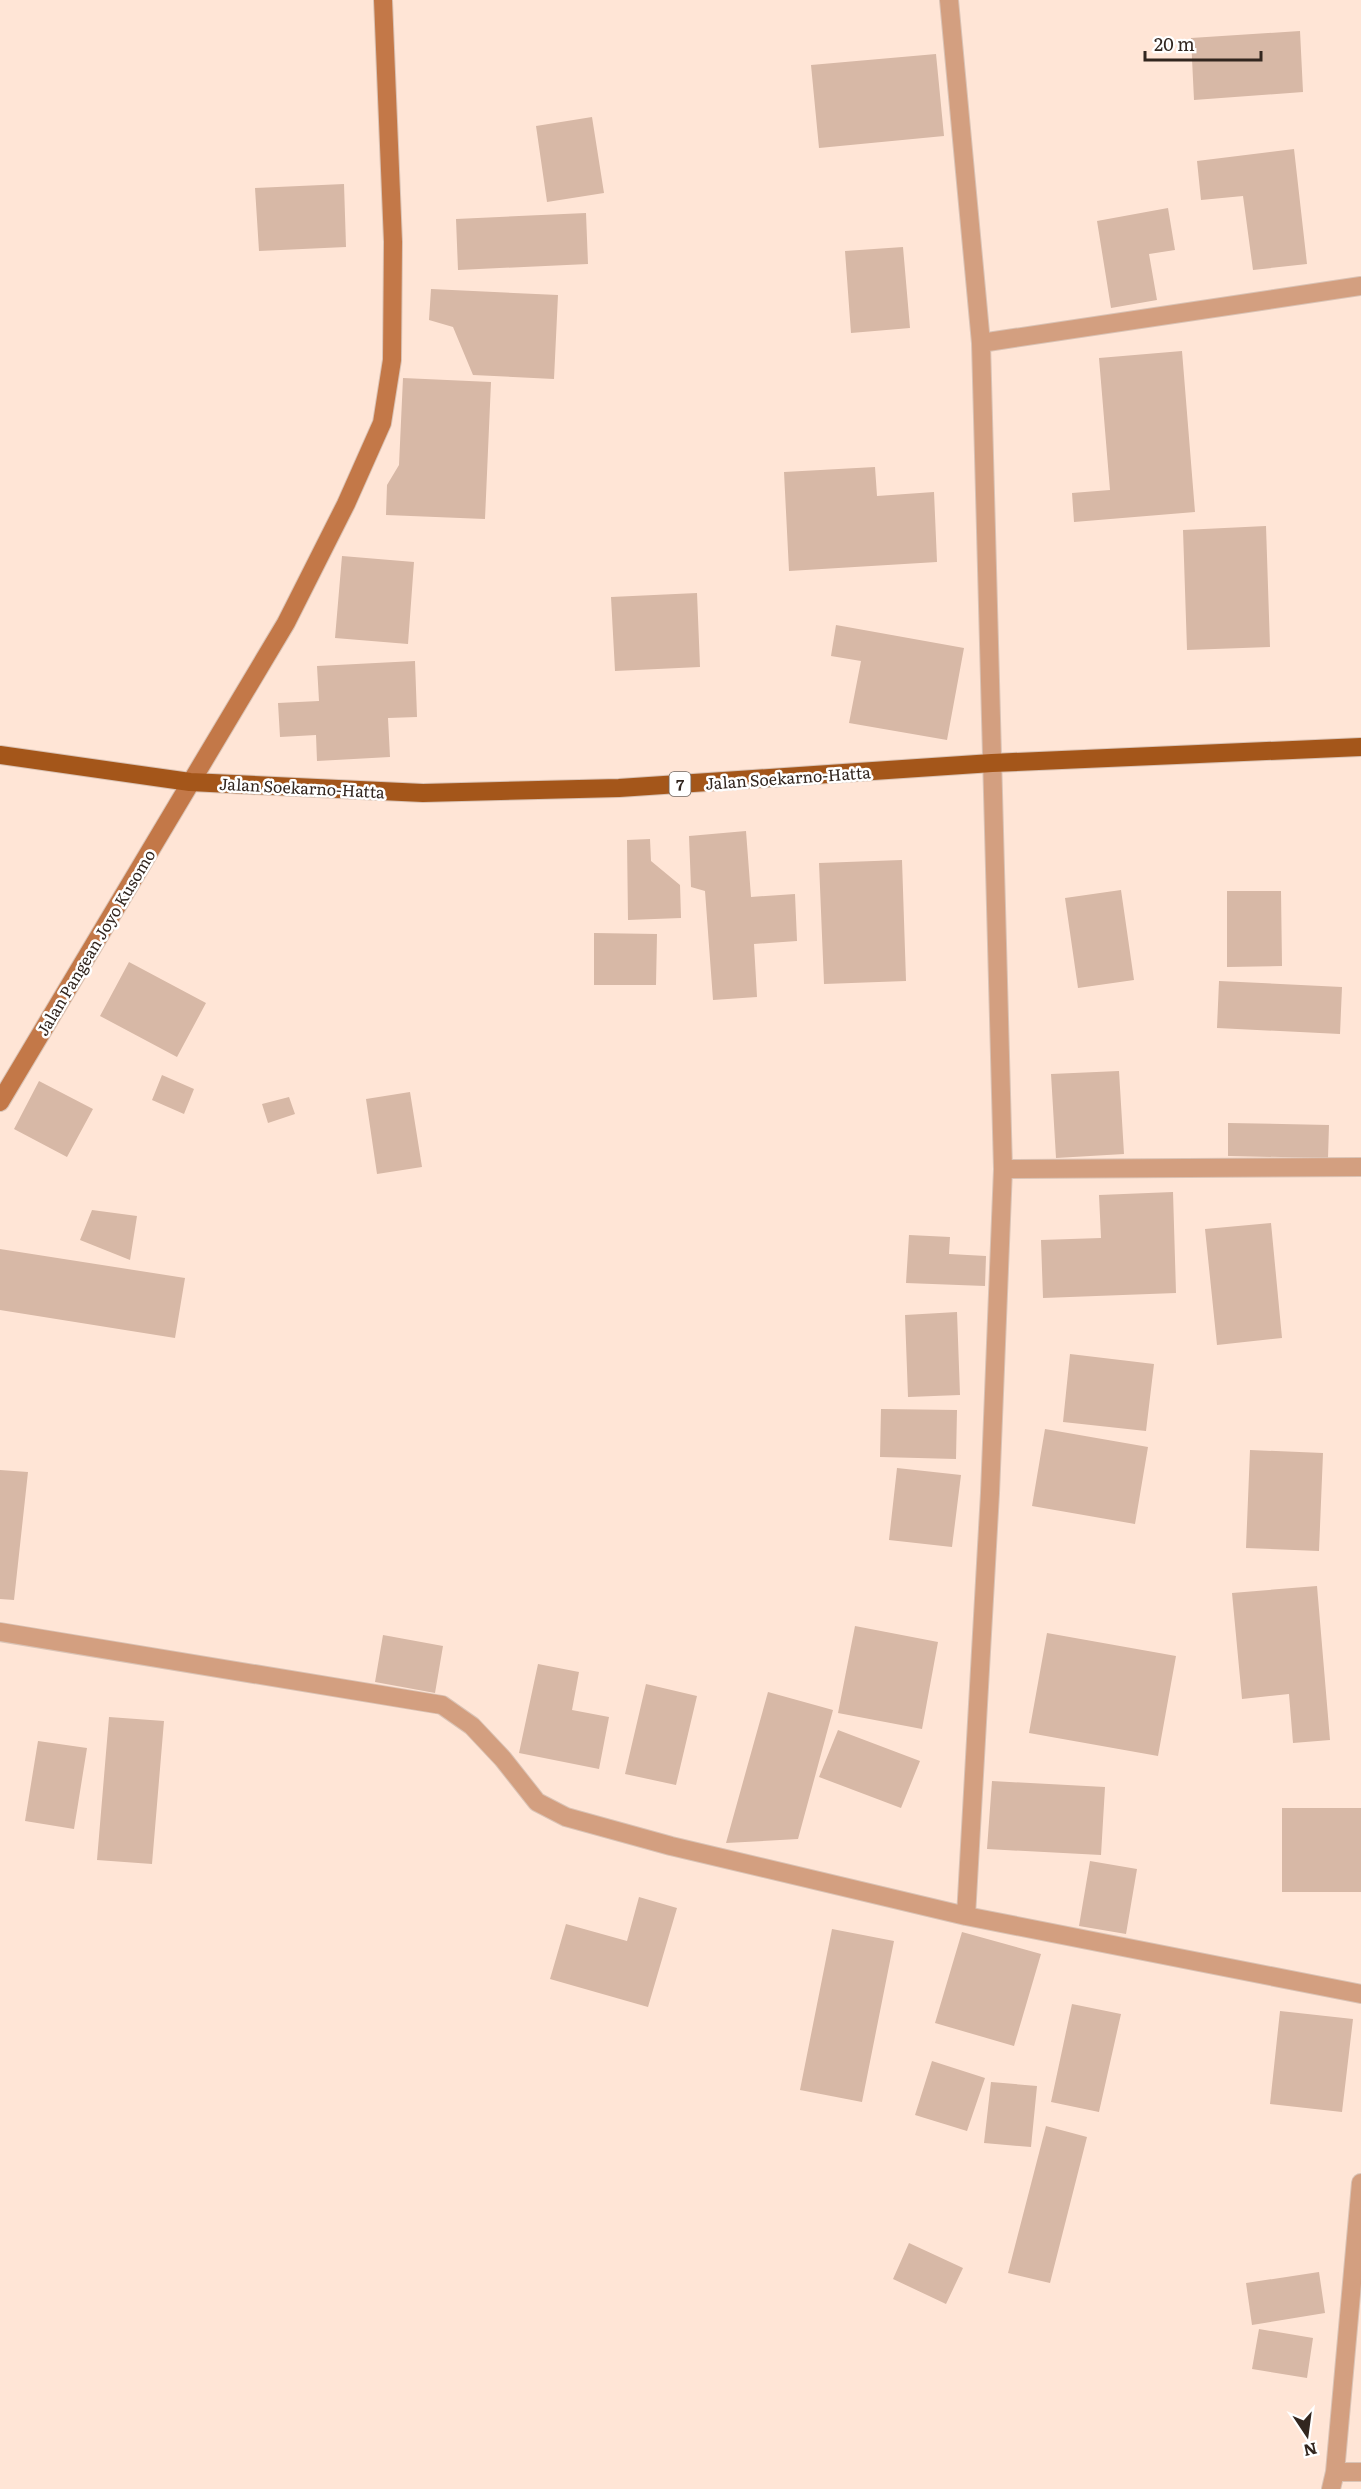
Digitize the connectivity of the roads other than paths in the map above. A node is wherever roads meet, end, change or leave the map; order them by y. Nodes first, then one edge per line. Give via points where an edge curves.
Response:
1 (383, 0) edge
2 (950, 0) edge
3 (1361, 285) edge
4 (981, 343) junction
5 (1361, 747) edge
6 (0, 755) edge
7 (992, 763) junction
8 (190, 782) junction
9 (0, 1102) edge
10 (1361, 1167) edge
11 (1003, 1169) junction
12 (0, 1632) edge
13 (966, 1916) junction
14 (1361, 1994) edge
15 (1361, 2183) edge
16 (1361, 2472) edge
17 (1333, 2481) edge

1 - 8 main road, Jalan Pangean Joyo Kusomo via 393,254 392,360 382,423 286,624
2 - 4 street
3 - 4 street
4 - 7 street
5 - 7 highway, Jalan Soekarno-Hatta / 7
6 - 8 highway, Jalan Soekarno-Hatta / 7
7 - 8 highway, Jalan Soekarno-Hatta / 7 via 619,788 423,793
7 - 11 street
8 - 9 main road, Jalan Pangean Joyo Kusomo
10 - 11 street
11 - 13 street via 990,1493
12 - 13 street via 442,1705 472,1726 537,1802 566,1817
13 - 14 street
15 - 17 street
16 - 17 street

